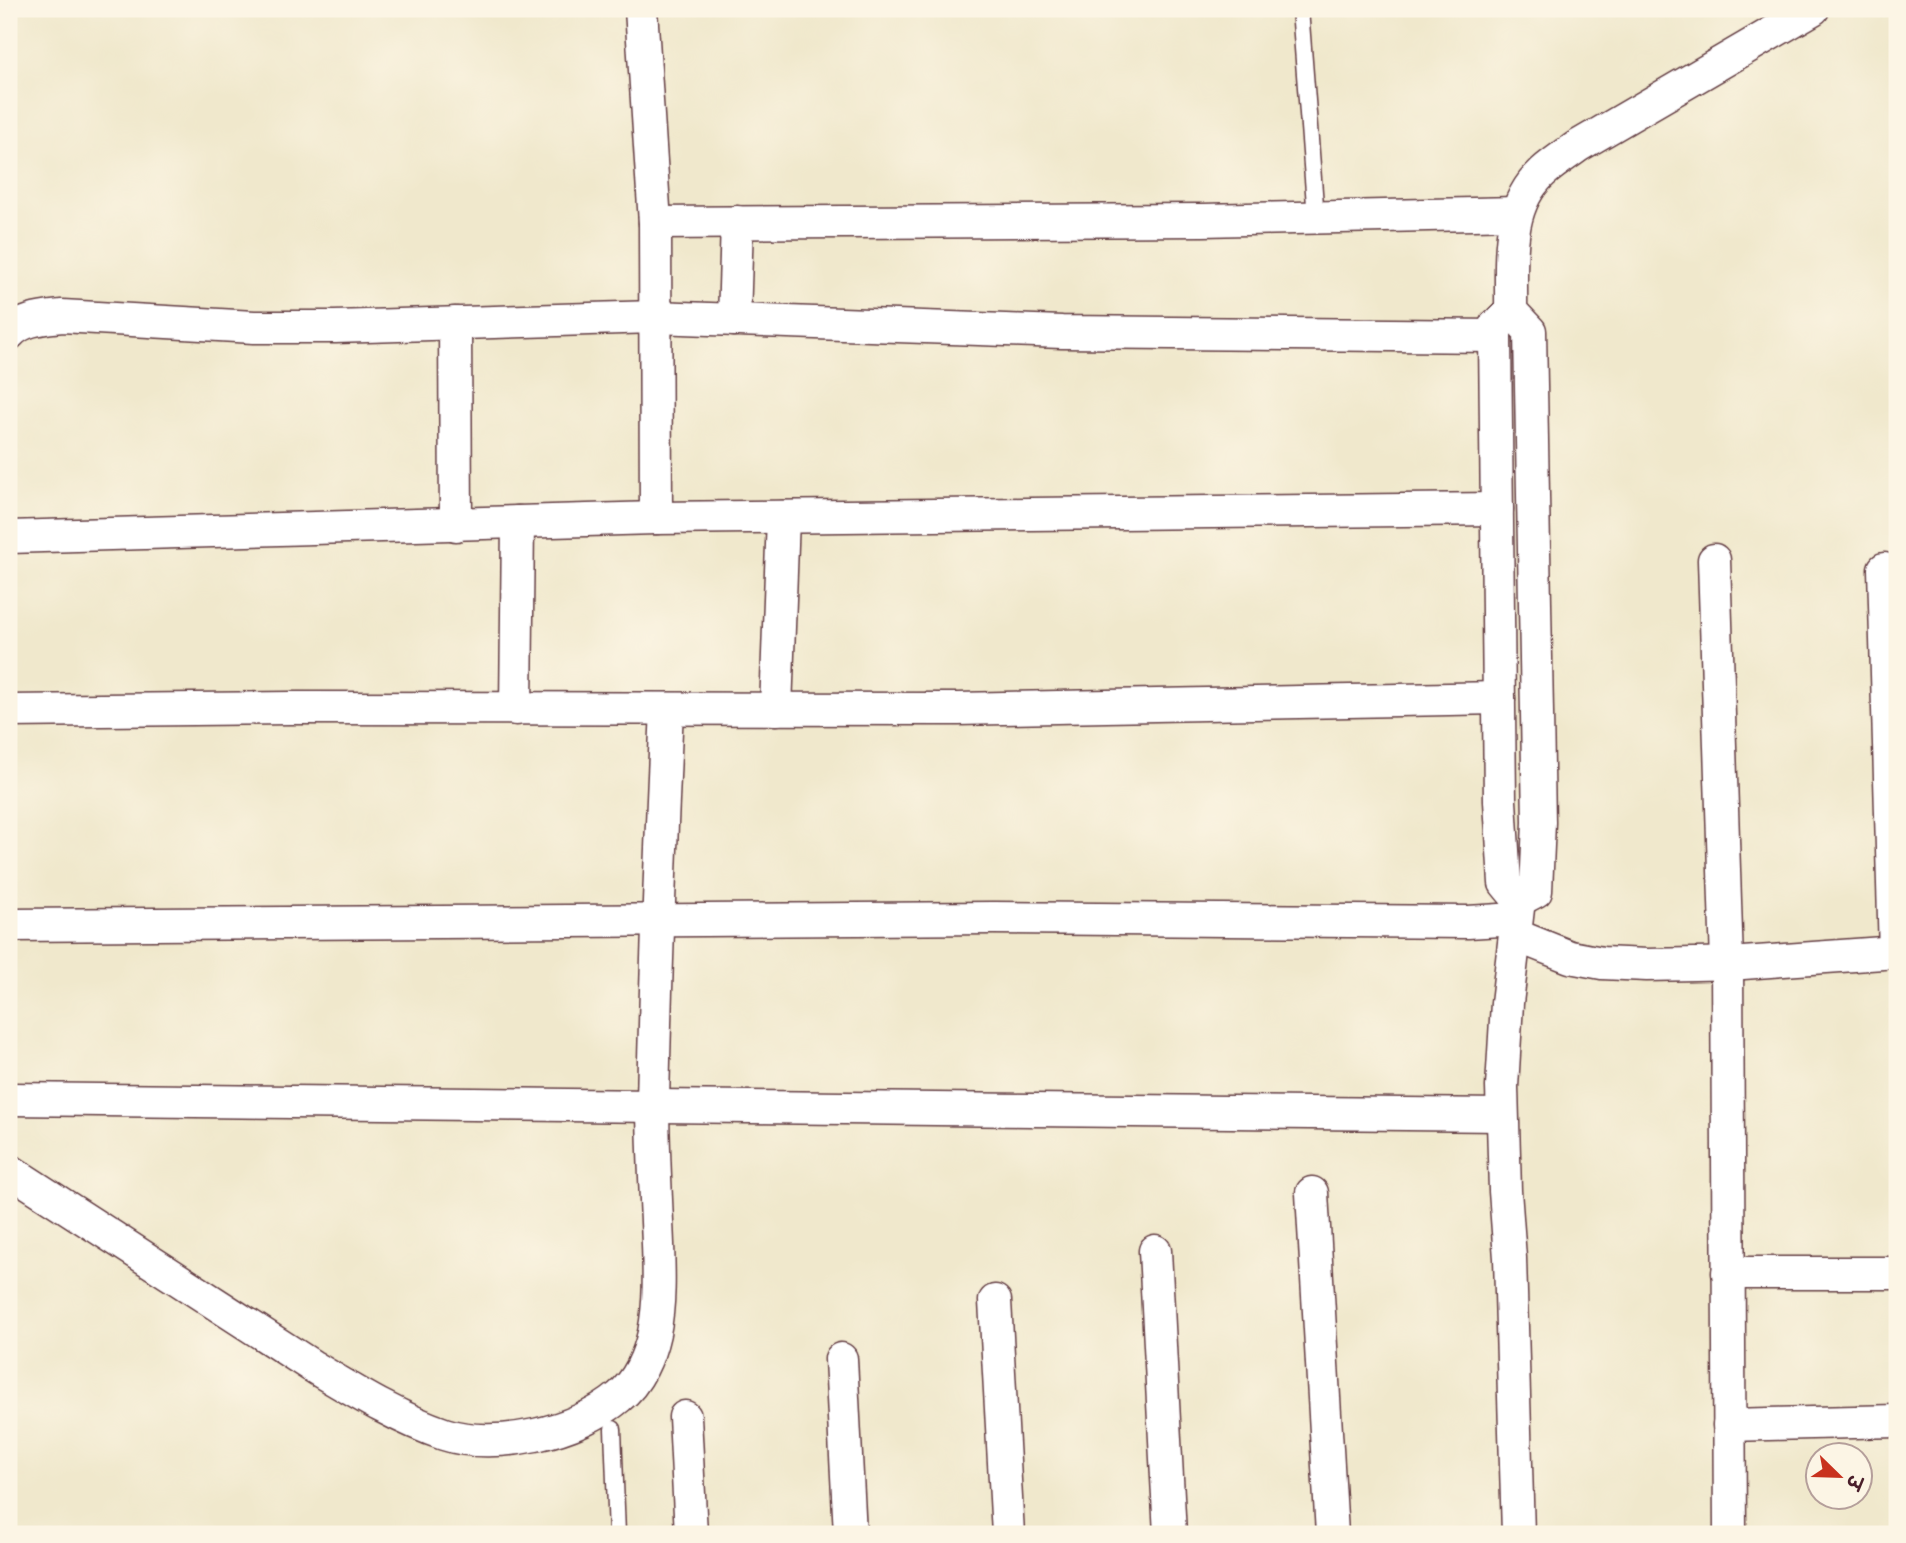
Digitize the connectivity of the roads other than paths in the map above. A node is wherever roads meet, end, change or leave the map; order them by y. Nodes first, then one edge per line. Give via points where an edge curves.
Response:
1 (641, 9) edge
2 (1300, 9) edge
3 (1813, 9) edge
4 (1517, 213) junction
5 (1315, 218) junction
6 (737, 222) junction
7 (655, 223) junction
8 (655, 317) junction
9 (734, 320) junction
10 (455, 323) junction
11 (1503, 323) junction
12 (9, 334) edge
13 (1497, 509) junction
14 (783, 517) junction
15 (656, 518) junction
16 (518, 522) junction
17 (456, 525) junction
18 (9, 537) edge
19 (1714, 560) dead end
20 (1884, 569) dead end
21 (1499, 698) junction
22 (516, 709) junction
23 (667, 709) junction
24 (776, 709) junction
25 (9, 711) edge
26 (1895, 902) edge
27 (1516, 918) junction
28 (657, 922) junction
29 (9, 925) edge
30 (1896, 953) edge
31 (1727, 963) junction
32 (9, 1099) edge
33 (653, 1106) junction
34 (1502, 1115) junction
35 (9, 1170) edge
36 (1312, 1192) dead end
37 (1155, 1251) dead end
38 (1728, 1273) junction
39 (1897, 1273) edge
40 (995, 1301) dead end
41 (841, 1359) dead end
42 (685, 1417) dead end
43 (1897, 1421) edge
44 (1729, 1425) junction
45 (613, 1429) dead end
46 (617, 1534) edge
47 (691, 1534) edge
48 (850, 1534) edge
49 (1007, 1534) edge
50 (1170, 1534) edge
51 (1332, 1534) edge
52 (1518, 1534) edge
53 (1730, 1534) edge

1 - 7 street
2 - 5 lane
3 - 4 street via 1578,146 1543,172 1524,195
4 - 5 street
4 - 11 street
5 - 6 street
6 - 7 street
6 - 9 street
7 - 8 street
8 - 9 street
8 - 10 street
8 - 15 street
9 - 11 street via 1062,332
10 - 12 street via 254,327 62,316 35,319
10 - 17 street
11 - 13 street
11 - 27 street via 1530,331 1539,822 1536,891
13 - 14 street
13 - 21 street
14 - 15 street
14 - 24 street
15 - 16 street
16 - 17 street
16 - 22 street
17 - 18 street
19 - 31 street
20 - 26 street
21 - 24 street
21 - 27 street via 1505,883
22 - 23 street
22 - 25 street
23 - 24 street
23 - 28 street
26 - 30 street
27 - 28 street via 1468,922
27 - 31 street via 1556,952 1602,962
27 - 34 street
28 - 29 street
28 - 33 street
30 - 31 street
31 - 38 street
32 - 33 street
33 - 34 street
33 - 35 street via 659,1289 654,1334 639,1375 620,1397 588,1417 521,1438 477,1441 445,1434 363,1396
34 - 52 street
36 - 51 street
37 - 50 street
38 - 39 street
38 - 44 street
40 - 49 street
41 - 48 street
42 - 47 street
43 - 44 street
44 - 53 street
45 - 46 lane

